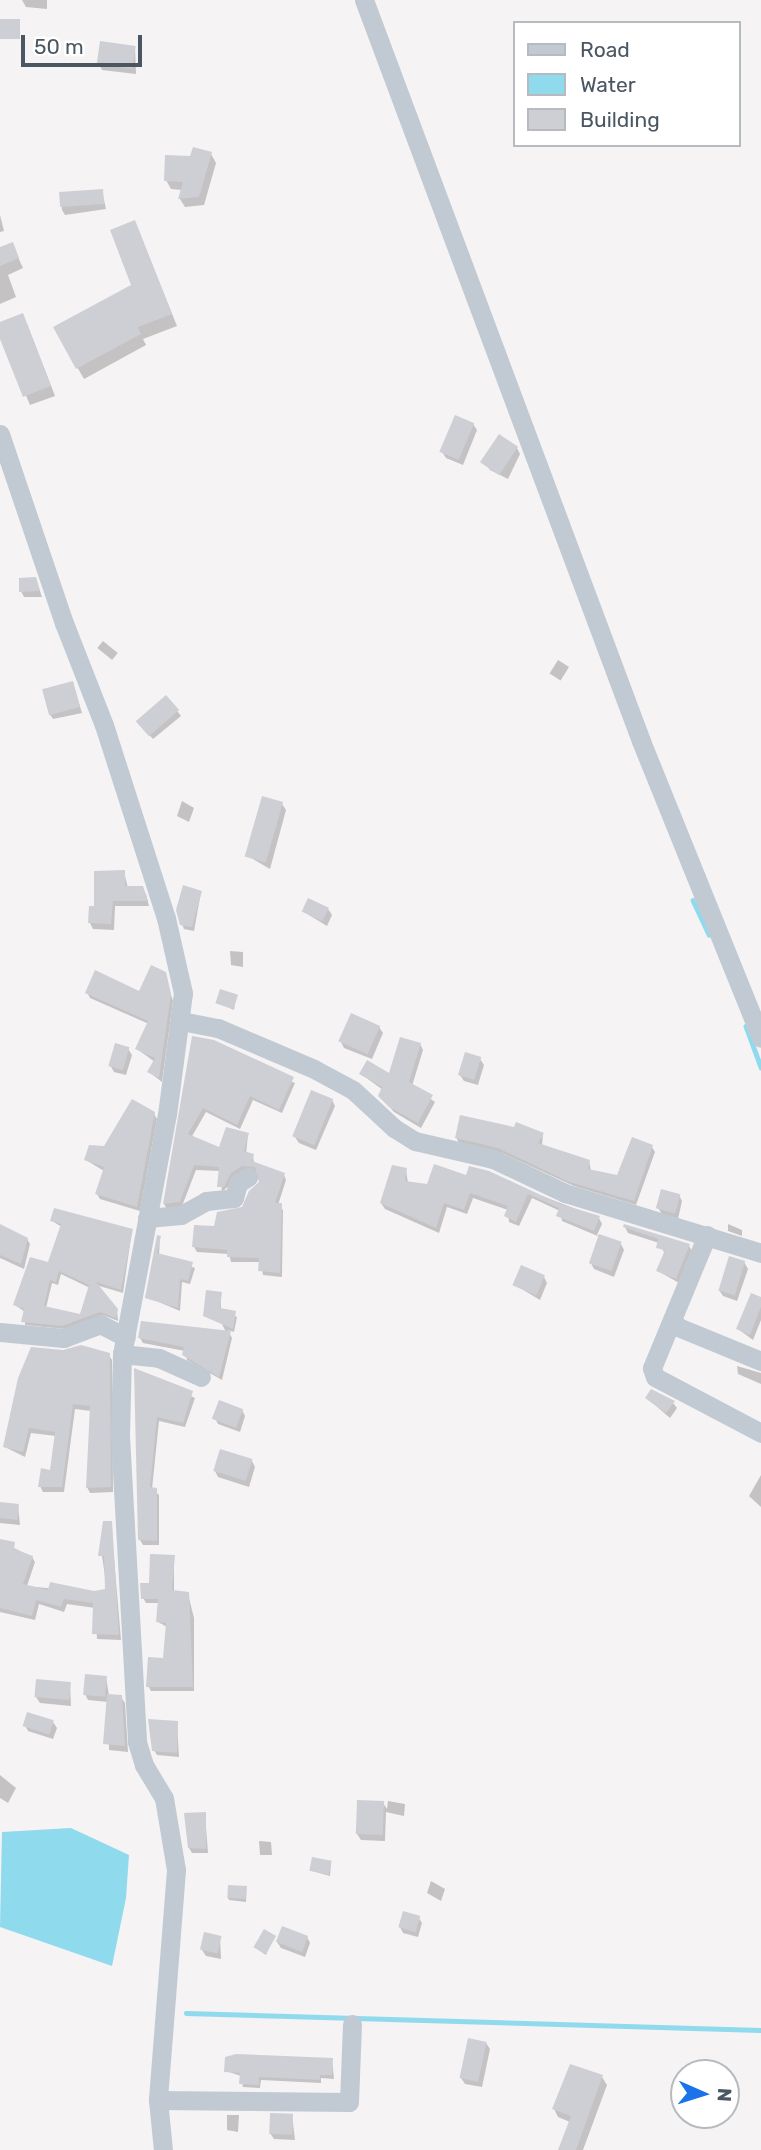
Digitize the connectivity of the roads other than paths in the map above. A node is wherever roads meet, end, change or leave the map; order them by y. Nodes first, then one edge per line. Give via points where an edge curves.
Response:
1 (364, 0) edge
2 (0, 434) edge
3 (181, 1021) junction
4 (761, 1038) edge
5 (248, 1177) dead end
6 (147, 1218) junction
7 (707, 1235) junction
8 (761, 1252) edge
9 (673, 1320) junction
10 (0, 1332) edge
11 (124, 1345) junction
12 (761, 1360) edge
13 (201, 1377) dead end
14 (761, 1433) edge
15 (352, 2024) dead end
16 (158, 2100) junction
17 (163, 2150) edge

1 - 4 street via 641,741
2 - 3 street via 104,725 166,918 179,965
3 - 6 street
3 - 7 street via 218,1028 314,1069 353,1090 394,1128 415,1140 493,1159 565,1193
5 - 6 street via 238,1183 234,1198 206,1200 181,1214
6 - 11 street
7 - 8 street
7 - 9 street
9 - 12 street via 678,1327
9 - 14 street via 652,1368 655,1377
10 - 11 street via 64,1338 100,1324
11 - 13 street
11 - 16 street via 121,1500 136,1742 164,1798 176,1870
15 - 16 street via 349,2102
16 - 17 street

